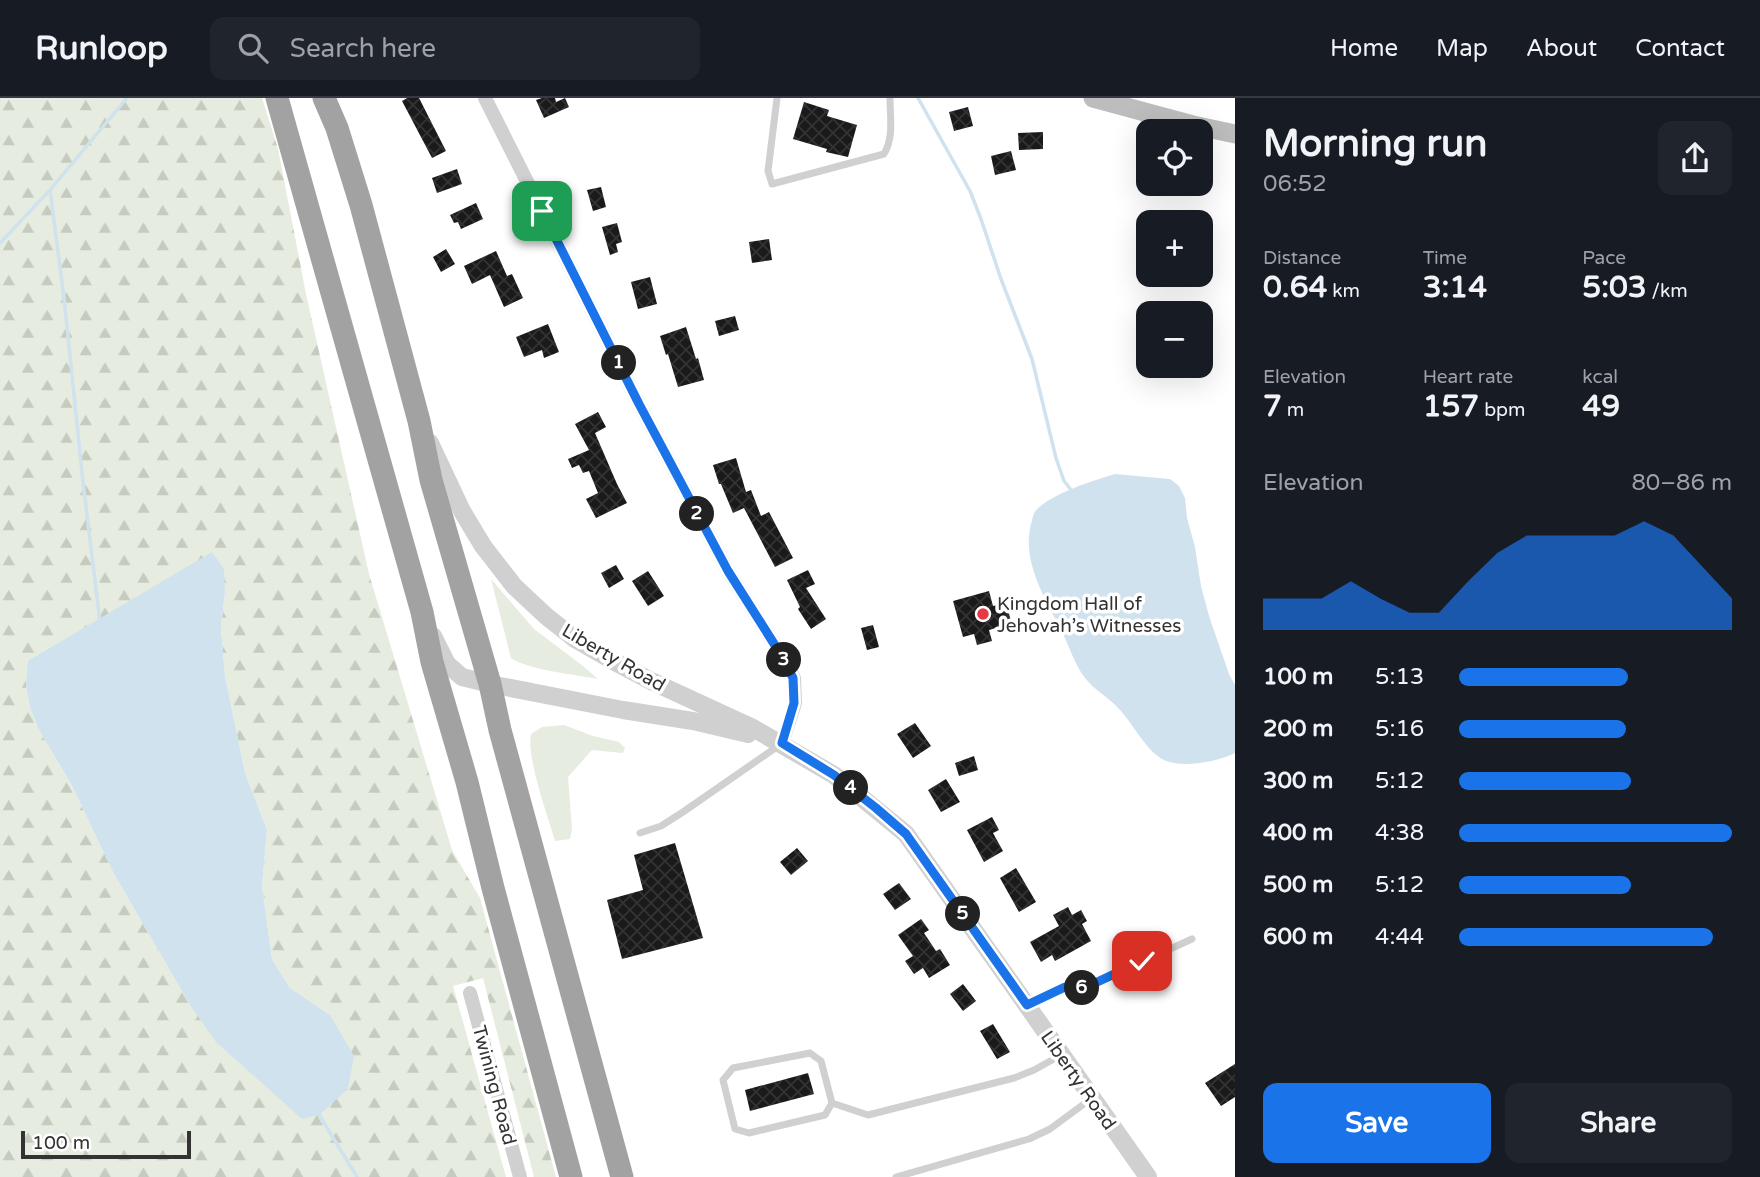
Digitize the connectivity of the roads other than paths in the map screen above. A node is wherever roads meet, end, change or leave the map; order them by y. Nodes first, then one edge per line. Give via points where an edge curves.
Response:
1 (277, 98) edge
2 (324, 98) edge
3 (485, 98) edge
4 (777, 98) edge
5 (890, 98) edge
6 (1093, 98) edge
7 (1235, 134) edge
8 (419, 421) junction
9 (422, 611) junction
10 (489, 684) junction
11 (782, 743) junction
12 (640, 833) dead end
13 (1192, 939) dead end
14 (470, 993) dead end
15 (1027, 1005) junction
16 (1062, 1055) junction
17 (1092, 1098) junction
18 (832, 1103) junction
19 (520, 1177) edge
20 (571, 1177) edge
21 (622, 1177) edge
22 (895, 1177) edge
23 (1148, 1177) edge

1 - 9 highway
2 - 8 highway via 361,205
3 - 11 street via 639,404 728,571 793,678 794,703
4 - 5 lane via 768,171 772,184 884,154 891,132
6 - 7 main road
8 - 10 highway
8 - 11 street, Liberty Road via 483,546 514,586 546,616 615,662
9 - 10 street, Liberty Road via 447,664 462,677
9 - 20 highway
10 - 11 street, Liberty Road via 693,721
10 - 21 highway
11 - 12 lane via 661,826
11 - 15 street, Liberty Road via 834,775 906,834
13 - 15 lane via 1093,984 1065,987
14 - 19 street, Twining Road
15 - 16 street, Liberty Road
16 - 17 street, Liberty Road
16 - 18 lane via 1014,1078 868,1115
17 - 22 lane via 1029,1139
17 - 23 street, Liberty Road
18 - 18 lane via 821,1061 810,1053 733,1068 723,1080 735,1129 748,1133 825,1115

